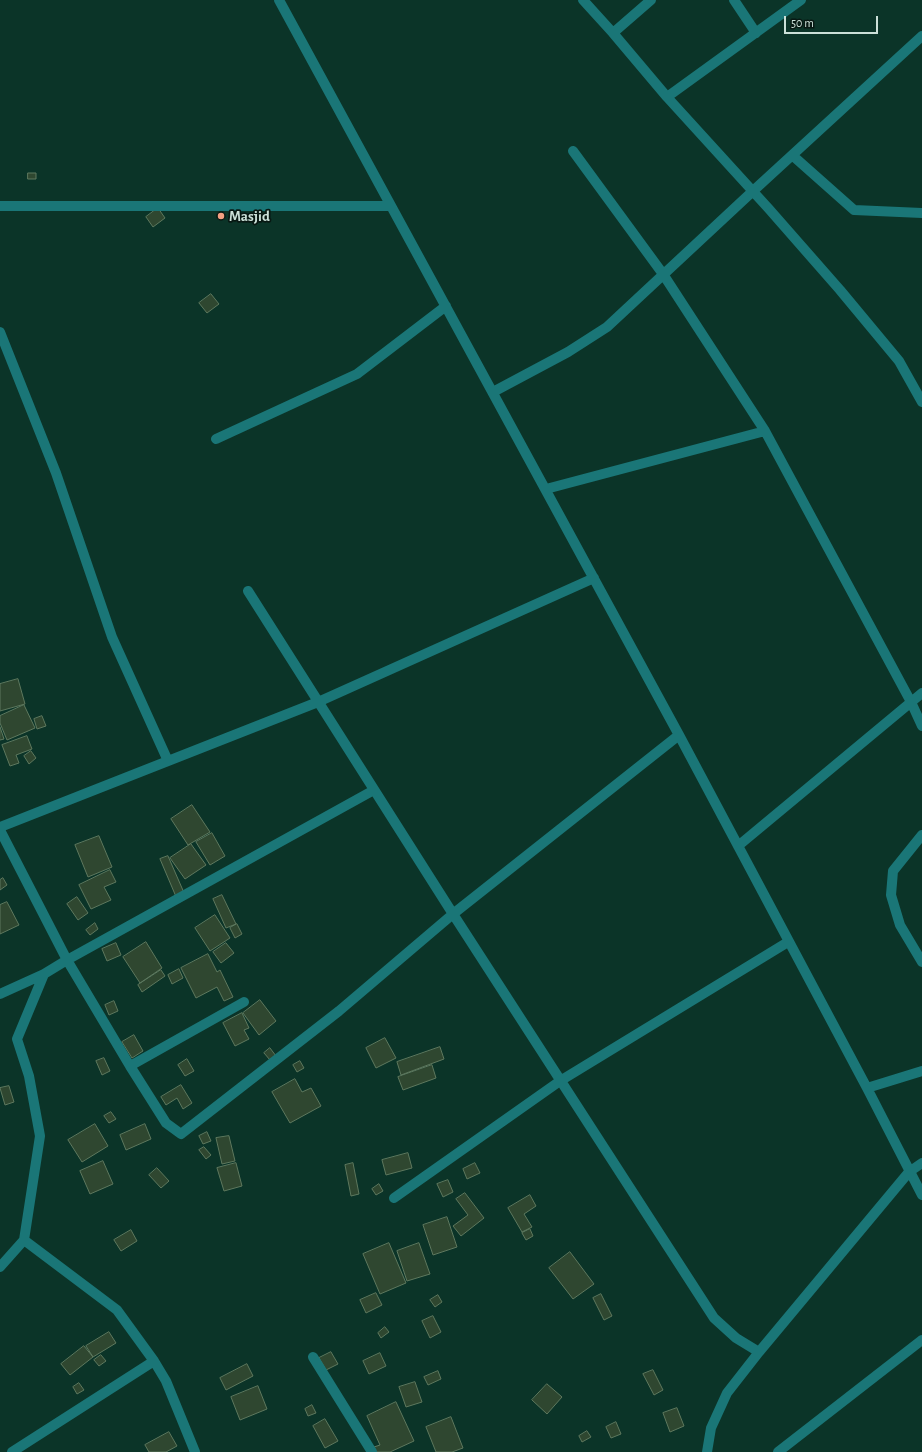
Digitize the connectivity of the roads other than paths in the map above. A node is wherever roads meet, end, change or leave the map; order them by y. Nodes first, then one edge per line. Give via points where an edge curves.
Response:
1 (279, 0) edge
2 (583, 0) edge
3 (651, 0) edge
4 (734, 0) edge
5 (800, 0) edge
6 (613, 33) junction
7 (756, 33) junction
8 (922, 36) edge
9 (667, 97) junction
10 (573, 151) dead end
11 (792, 155) junction
12 (752, 191) junction
13 (0, 206) edge
14 (391, 206) junction
15 (922, 213) edge
16 (664, 274) junction
17 (446, 306) junction
18 (0, 332) edge
19 (493, 392) junction
20 (922, 402) edge
21 (765, 431) junction
22 (216, 439) dead end
23 (546, 489) junction
24 (594, 578) junction
25 (248, 590) dead end
26 (922, 693) edge
27 (318, 702) junction
28 (911, 702) junction
29 (922, 726) edge
30 (680, 735) junction
31 (168, 761) junction
32 (374, 790) junction
33 (0, 829) edge
34 (922, 835) edge
35 (738, 846) junction
36 (453, 914) junction
37 (788, 942) junction
38 (67, 960) junction
39 (922, 962) edge
40 (44, 974) junction
41 (0, 994) edge
42 (244, 1002) dead end
43 (130, 1066) junction
44 (922, 1071) edge
45 (560, 1081) junction
46 (867, 1088) junction
47 (922, 1163) edge
48 (909, 1172) junction
49 (922, 1195) edge
50 (394, 1198) dead end
51 (24, 1240) junction
52 (0, 1267) edge
53 (922, 1340) edge
54 (759, 1352) junction
55 (313, 1357) dead end
56 (154, 1361) junction
57 (12, 1452) edge
58 (195, 1452) edge
59 (372, 1452) edge
60 (707, 1452) edge
61 (778, 1452) edge

1 - 14 street
2 - 6 street
3 - 6 street
4 - 7 street
5 - 7 street
6 - 9 street
7 - 9 street
8 - 11 street
9 - 12 street
10 - 16 street
11 - 12 street
11 - 15 street via 854,210
12 - 16 street
12 - 20 street via 899,361
13 - 14 street
14 - 17 street
16 - 19 street via 608,327 568,352
16 - 21 street
17 - 19 street
17 - 22 street via 357,374
18 - 31 street via 56,473 112,637
19 - 23 street
21 - 23 street
21 - 28 street
23 - 24 street
24 - 27 street
24 - 30 street
25 - 27 street
26 - 28 street
27 - 31 street
27 - 32 street
28 - 29 street
28 - 35 street
30 - 35 street
30 - 36 street
31 - 33 street
32 - 36 street
32 - 38 street
33 - 38 street
34 - 39 street via 893,871 890,895 900,925
35 - 37 street
36 - 43 street via 339,1012 182,1134 166,1123
36 - 45 street
37 - 45 street
37 - 46 street
38 - 40 street
38 - 43 street
40 - 41 street
40 - 51 street via 18,1039 29,1076 40,1136
42 - 43 street
44 - 46 street
45 - 50 street
45 - 54 street via 714,1318 736,1338
46 - 48 street
47 - 48 street
48 - 49 street
48 - 54 street
51 - 52 street
51 - 56 street via 117,1310
53 - 61 street
54 - 60 street via 727,1393 711,1428
55 - 59 street
56 - 57 street
56 - 58 street via 166,1381

